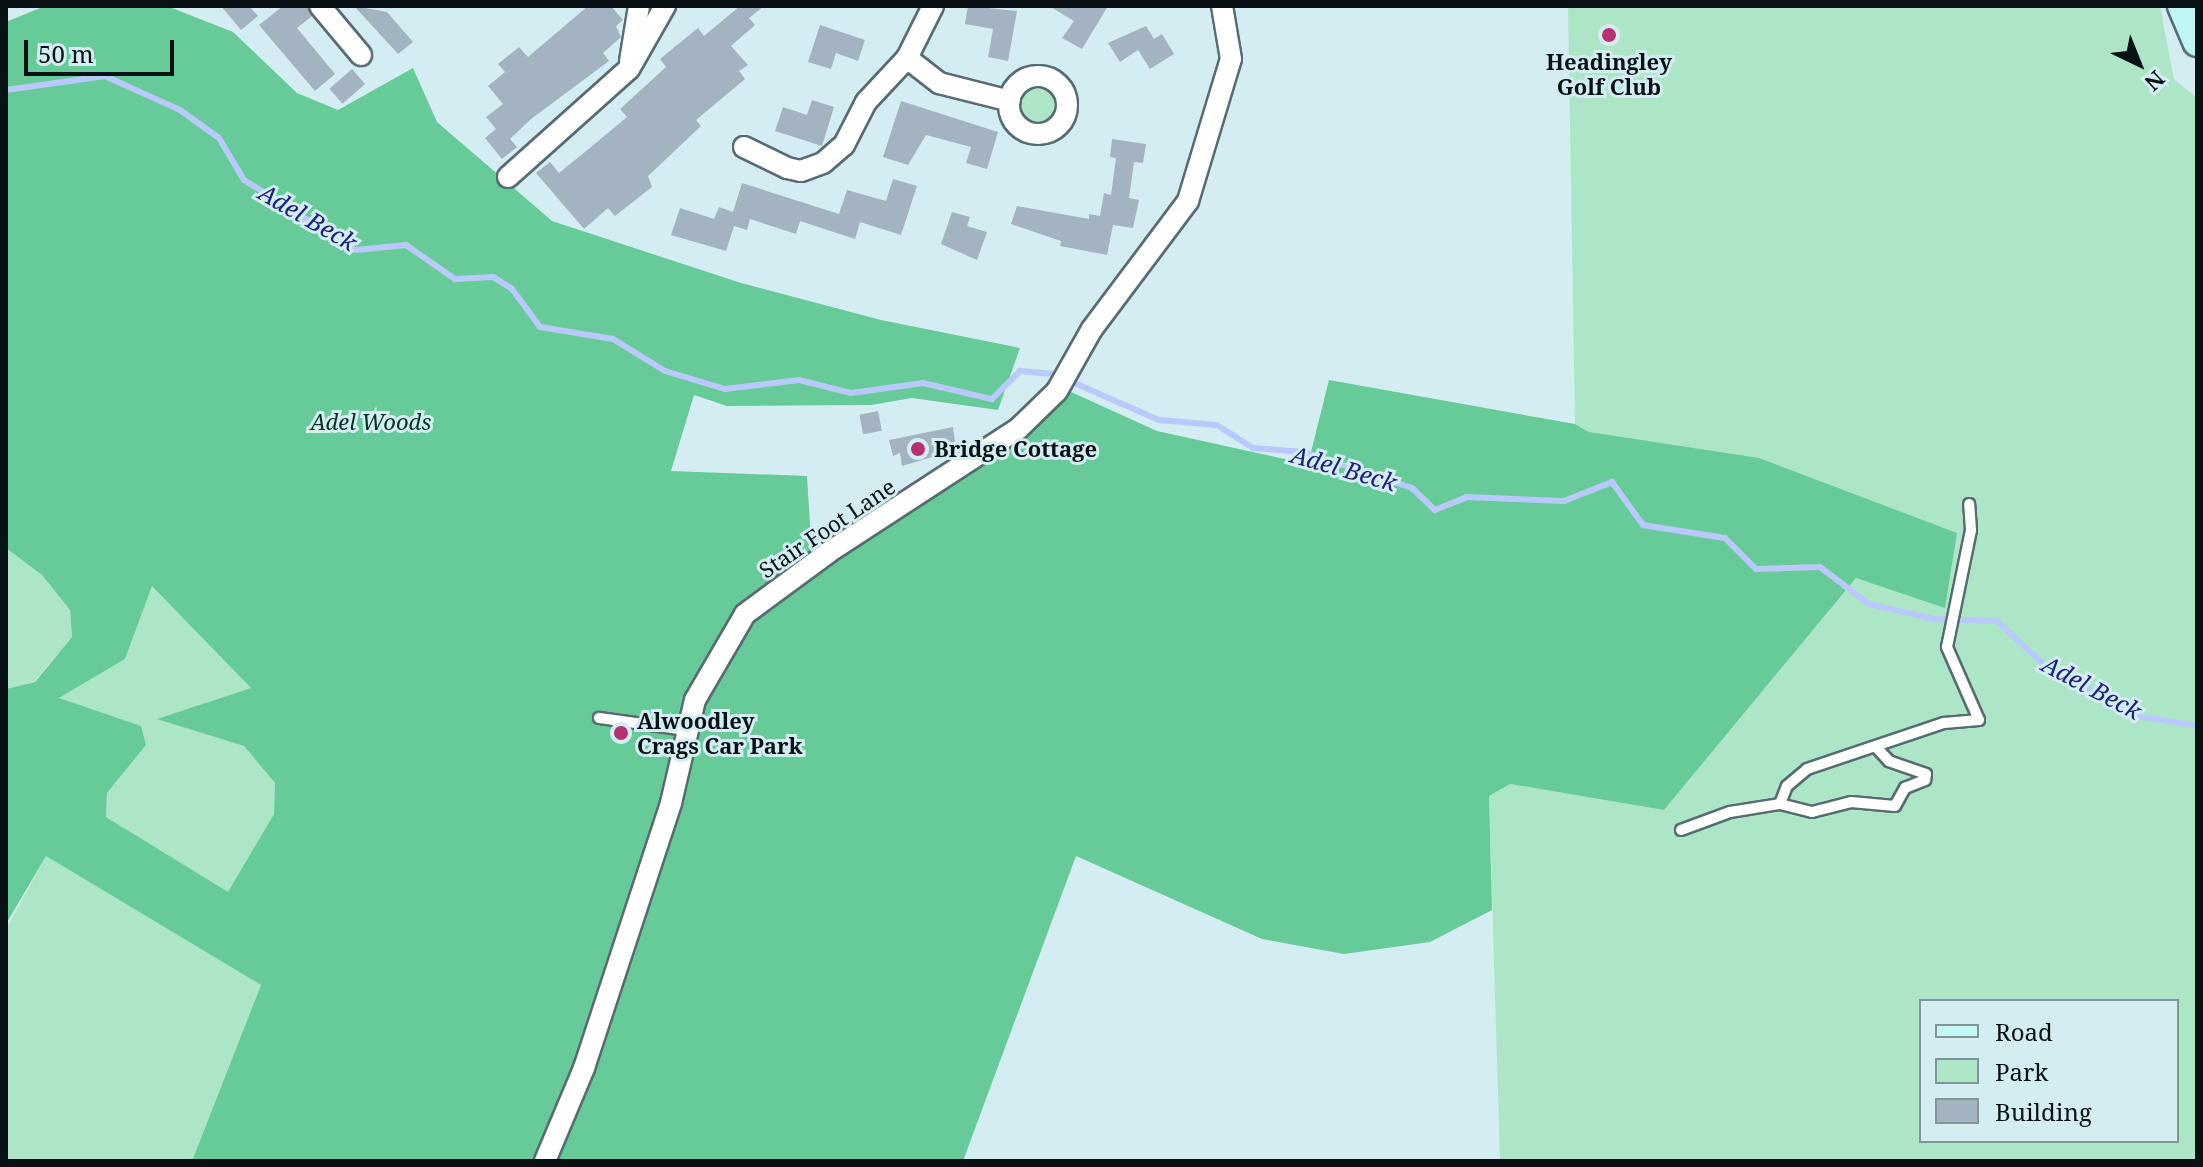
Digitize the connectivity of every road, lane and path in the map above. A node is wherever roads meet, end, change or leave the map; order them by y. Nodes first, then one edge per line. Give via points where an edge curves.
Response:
1 (320, 6) edge
2 (639, 6) edge
3 (665, 6) edge
4 (933, 6) edge
5 (1222, 6) edge
6 (2182, 6) edge
7 (2197, 42) edge
8 (361, 55) dead end
9 (907, 58) junction
10 (629, 69) junction
11 (1010, 101) dead end
12 (744, 147) dead end
13 (508, 177) dead end
14 (1969, 504) dead end
15 (599, 718) dead end
16 (687, 730) junction
17 (1876, 747) junction
18 (1780, 804) junction
19 (1681, 830) dead end
20 (545, 1161) edge

1 - 8 street
2 - 10 street
3 - 10 street
4 - 9 street
5 - 16 street, Stair Foot Lane via 1231,59 1188,201 1072,362 1057,391 1018,429 829,552 745,614 695,700
6 - 7 street
9 - 11 street via 939,83
9 - 12 street via 866,102 844,145 823,163 801,171
10 - 13 street
14 - 17 lane via 1971,530 1947,647 1979,720 1944,723
15 - 16 lane
16 - 20 street, Stair Foot Lane via 671,803 584,1068
17 - 18 lane via 1797,774
17 - 18 lane via 1889,761 1926,774 1925,780 1905,788 1895,806 1851,802 1812,812
18 - 19 lane via 1730,812

